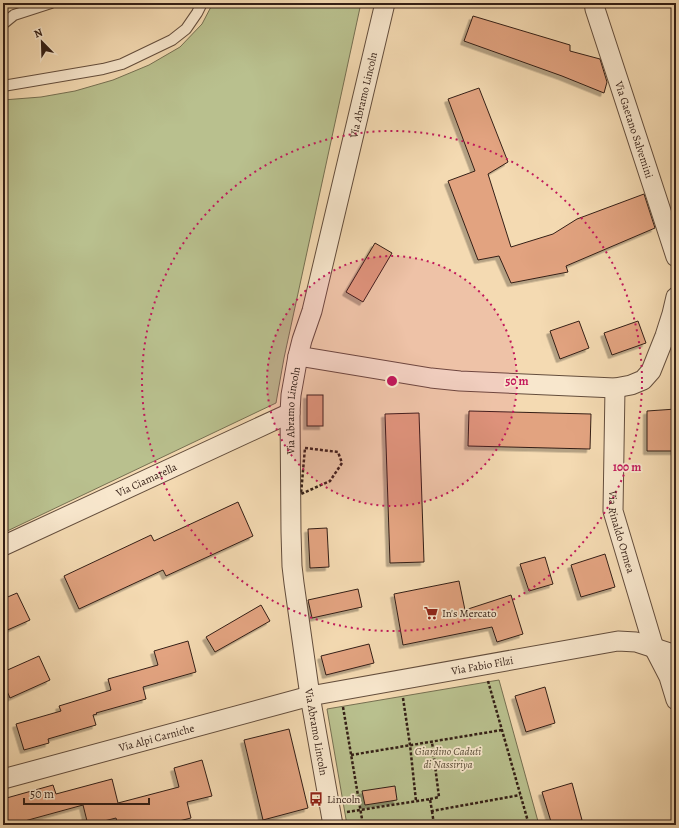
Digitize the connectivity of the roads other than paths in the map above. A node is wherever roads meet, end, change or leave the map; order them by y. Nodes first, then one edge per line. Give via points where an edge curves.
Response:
1 (51, 3) edge
2 (202, 3) edge
3 (385, 3) edge
4 (594, 3) edge
5 (3, 24) edge
6 (3, 86) edge
7 (676, 257) edge
8 (676, 297) edge
9 (298, 356) junction
10 (615, 388) junction
11 (290, 413) junction
12 (3, 546) edge
13 (654, 648) junction
14 (676, 655) edge
15 (310, 696) junction
16 (676, 700) edge
17 (3, 779) edge
18 (332, 820) edge

1 - 5 lane via 14,15
2 - 6 lane via 186,29 172,40 122,64
3 - 9 street, Via Abramo Lincoln via 312,311
4 - 7 street, Via Gaetano Salvemini
8 - 10 street via 666,336 651,371 643,380
9 - 10 street via 460,381
9 - 11 street, Via Abramo Lincoln
10 - 13 street, Via Rinaldo Ormea via 613,511
11 - 12 street, Via Ciamarella
11 - 15 street, Via Abramo Lincoln via 292,566
13 - 14 street, Via Fabio Filzi
13 - 15 street, Via Fabio Filzi via 636,642 618,641
13 - 16 street via 669,677
15 - 17 street, Via Alpi Carniche
15 - 18 street, Via Abramo Lincoln

